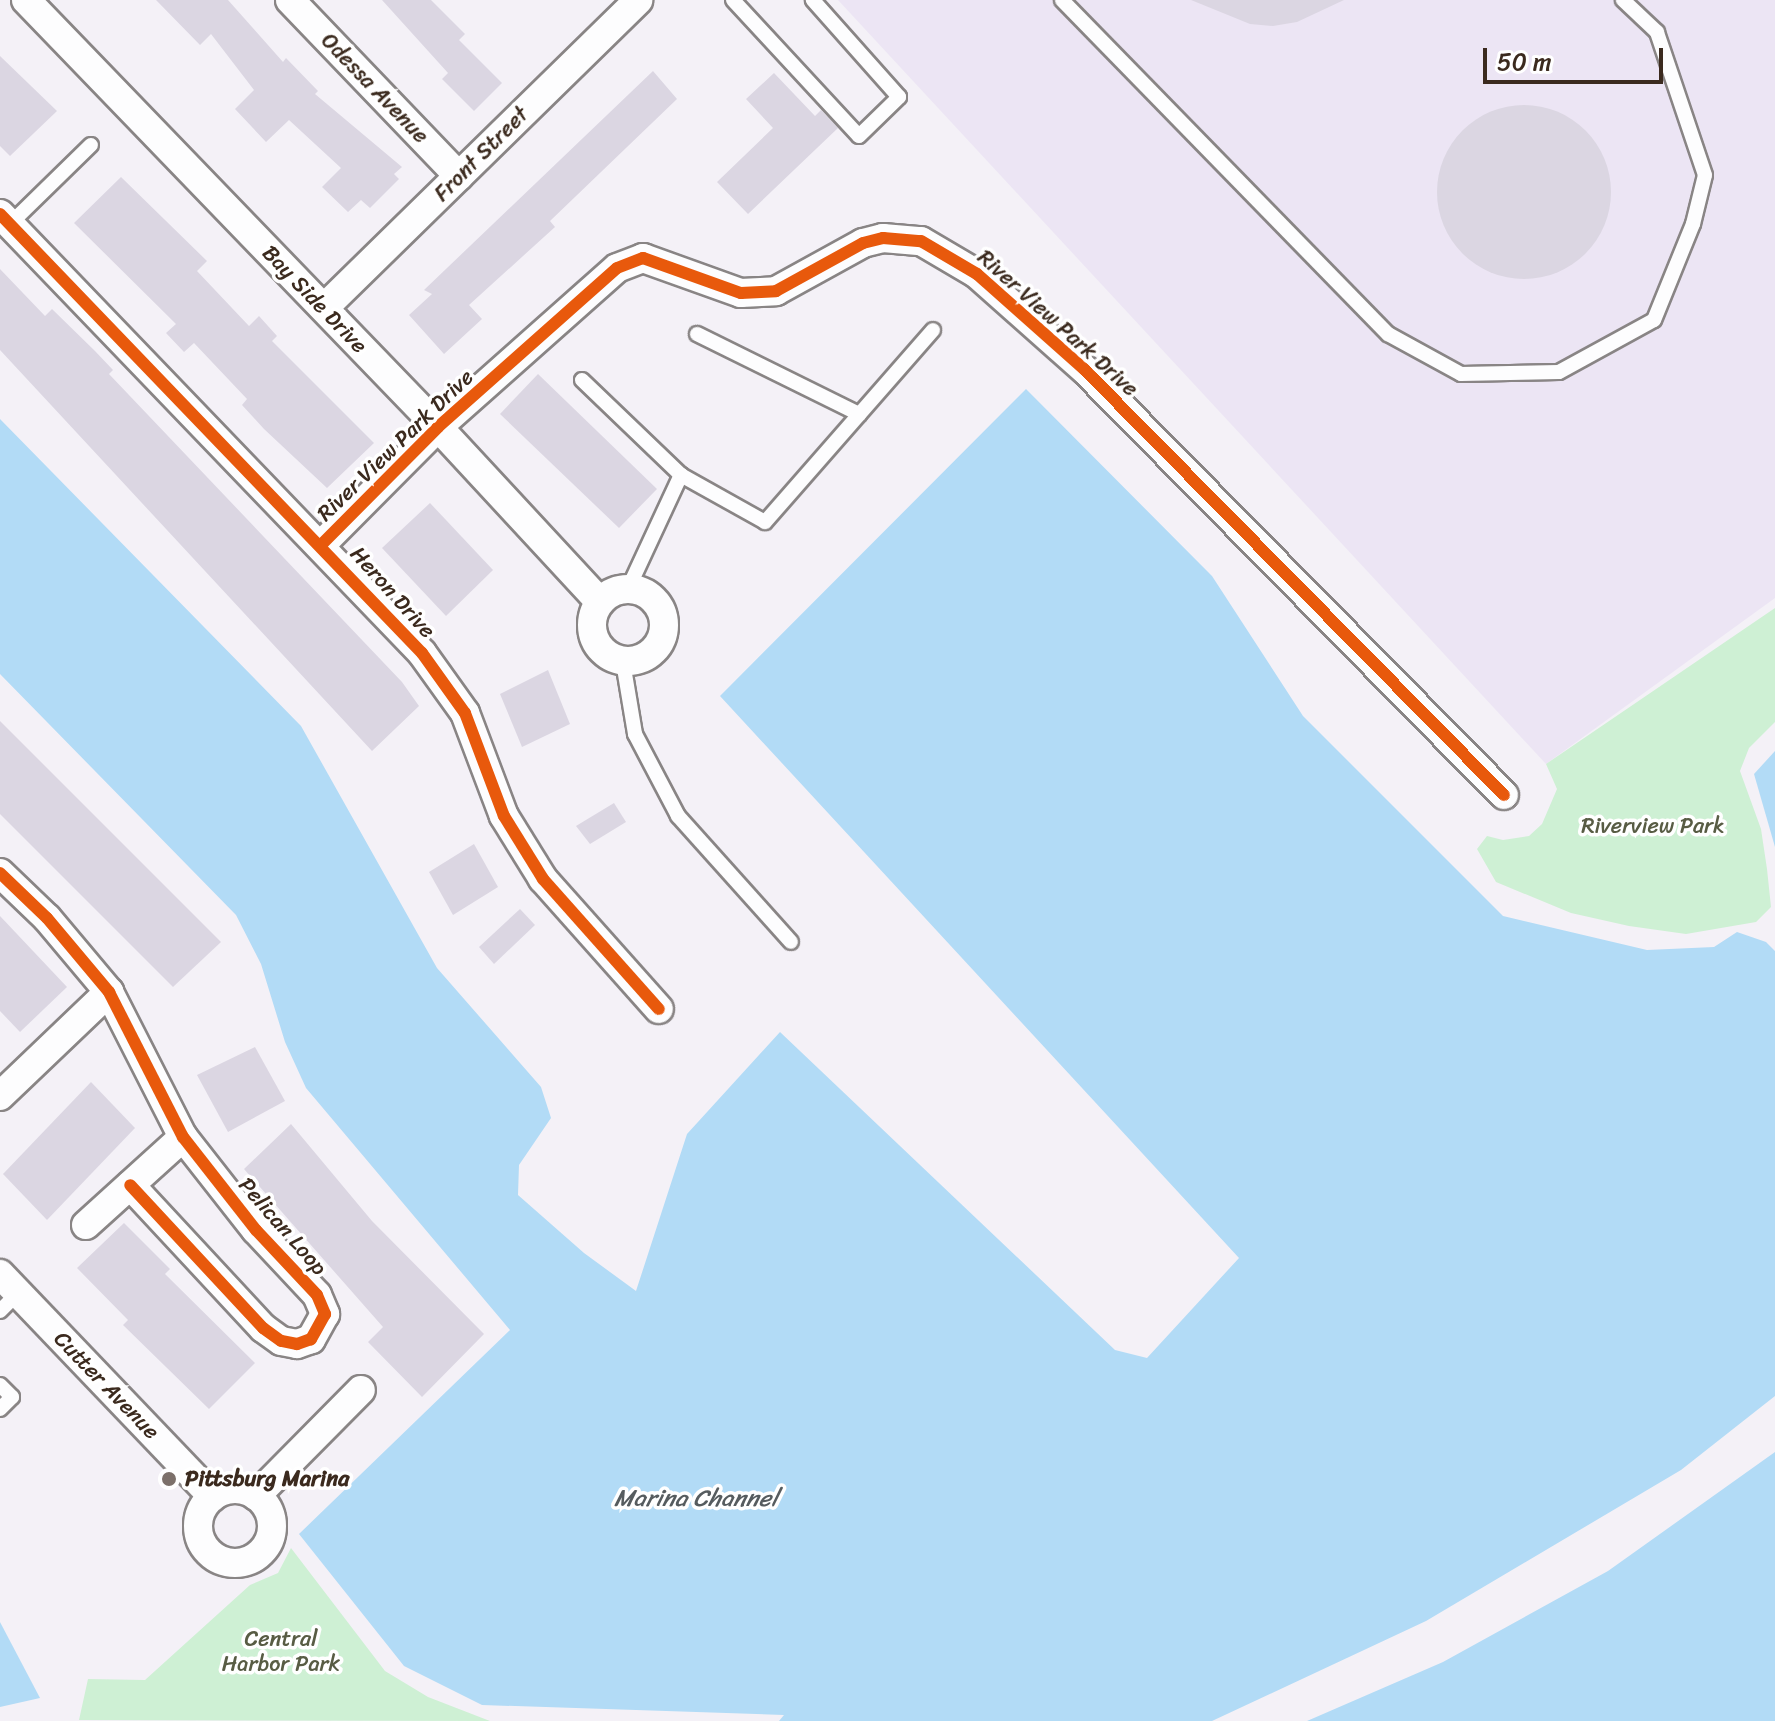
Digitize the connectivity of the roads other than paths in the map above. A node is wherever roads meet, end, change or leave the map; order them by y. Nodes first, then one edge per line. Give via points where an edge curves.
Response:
1 (26, 0) edge
2 (290, 0) edge
3 (638, 0) edge
4 (733, 0) edge
5 (813, 0) edge
6 (1062, 0) edge
7 (1623, 0) edge
8 (91, 145) dead end
9 (459, 176) junction
10 (5, 219) edge
11 (324, 308) junction
12 (933, 330) dead end
13 (697, 334) dead end
14 (582, 380) dead end
15 (859, 414) junction
16 (438, 427) junction
17 (681, 475) junction
18 (322, 544) junction
19 (628, 589) junction
20 (600, 602) junction
21 (623, 662) junction
22 (1504, 795) dead end
23 (0, 873) edge
24 (791, 942) dead end
25 (109, 992) junction
26 (659, 1009) dead end
27 (0, 1096) edge
28 (183, 1137) junction
29 (130, 1185) junction
30 (86, 1225) dead end
31 (6, 1293) edge
32 (0, 1385) edge
33 (361, 1390) dead end
34 (0, 1409) edge
35 (256, 1496) junction
36 (213, 1497) junction

1 - 11 street, Bay Side Drive
2 - 9 street, Odessa Avenue
3 - 9 street, Front Street
4 - 5 lane via 859,136 899,97
6 - 7 lane via 1388,334 1461,374 1559,372 1654,320 1693,224 1705,175 1657,32
8 - 10 lane
9 - 11 street, Front Street
10 - 18 street, Heron Drive
11 - 16 street, Bay Side Drive
12 - 15 lane
13 - 15 lane
14 - 17 lane
15 - 17 lane via 765,522
16 - 18 street, River View Park Drive
16 - 20 street, Bay Side Drive
16 - 22 street, River View Park Drive via 617,268 643,258 741,293 776,291 863,243 883,238 921,241 977,274 1084,369
17 - 19 lane
18 - 26 street, Heron Drive via 422,653 465,713 504,816 543,879
19 - 20 street
19 - 21 street via 657,604 663,634 648,656
20 - 21 street via 592,623 594,639 603,652
21 - 24 lane via 635,734 678,816
23 - 25 street, Pelican Loop via 47,918
25 - 27 street
25 - 28 street, Pelican Loop
28 - 29 street
28 - 29 street, Pelican Loop via 256,1230 317,1295 325,1314 311,1339 297,1344 281,1341 263,1328
29 - 30 street
31 - 36 street, Cutter Avenue
32 - 34 lane via 12,1397
33 - 35 street
35 - 36 street via 239,1490
35 - 36 street via 270,1514 270,1537 257,1555 237,1563 215,1558 199,1535 198,1521

